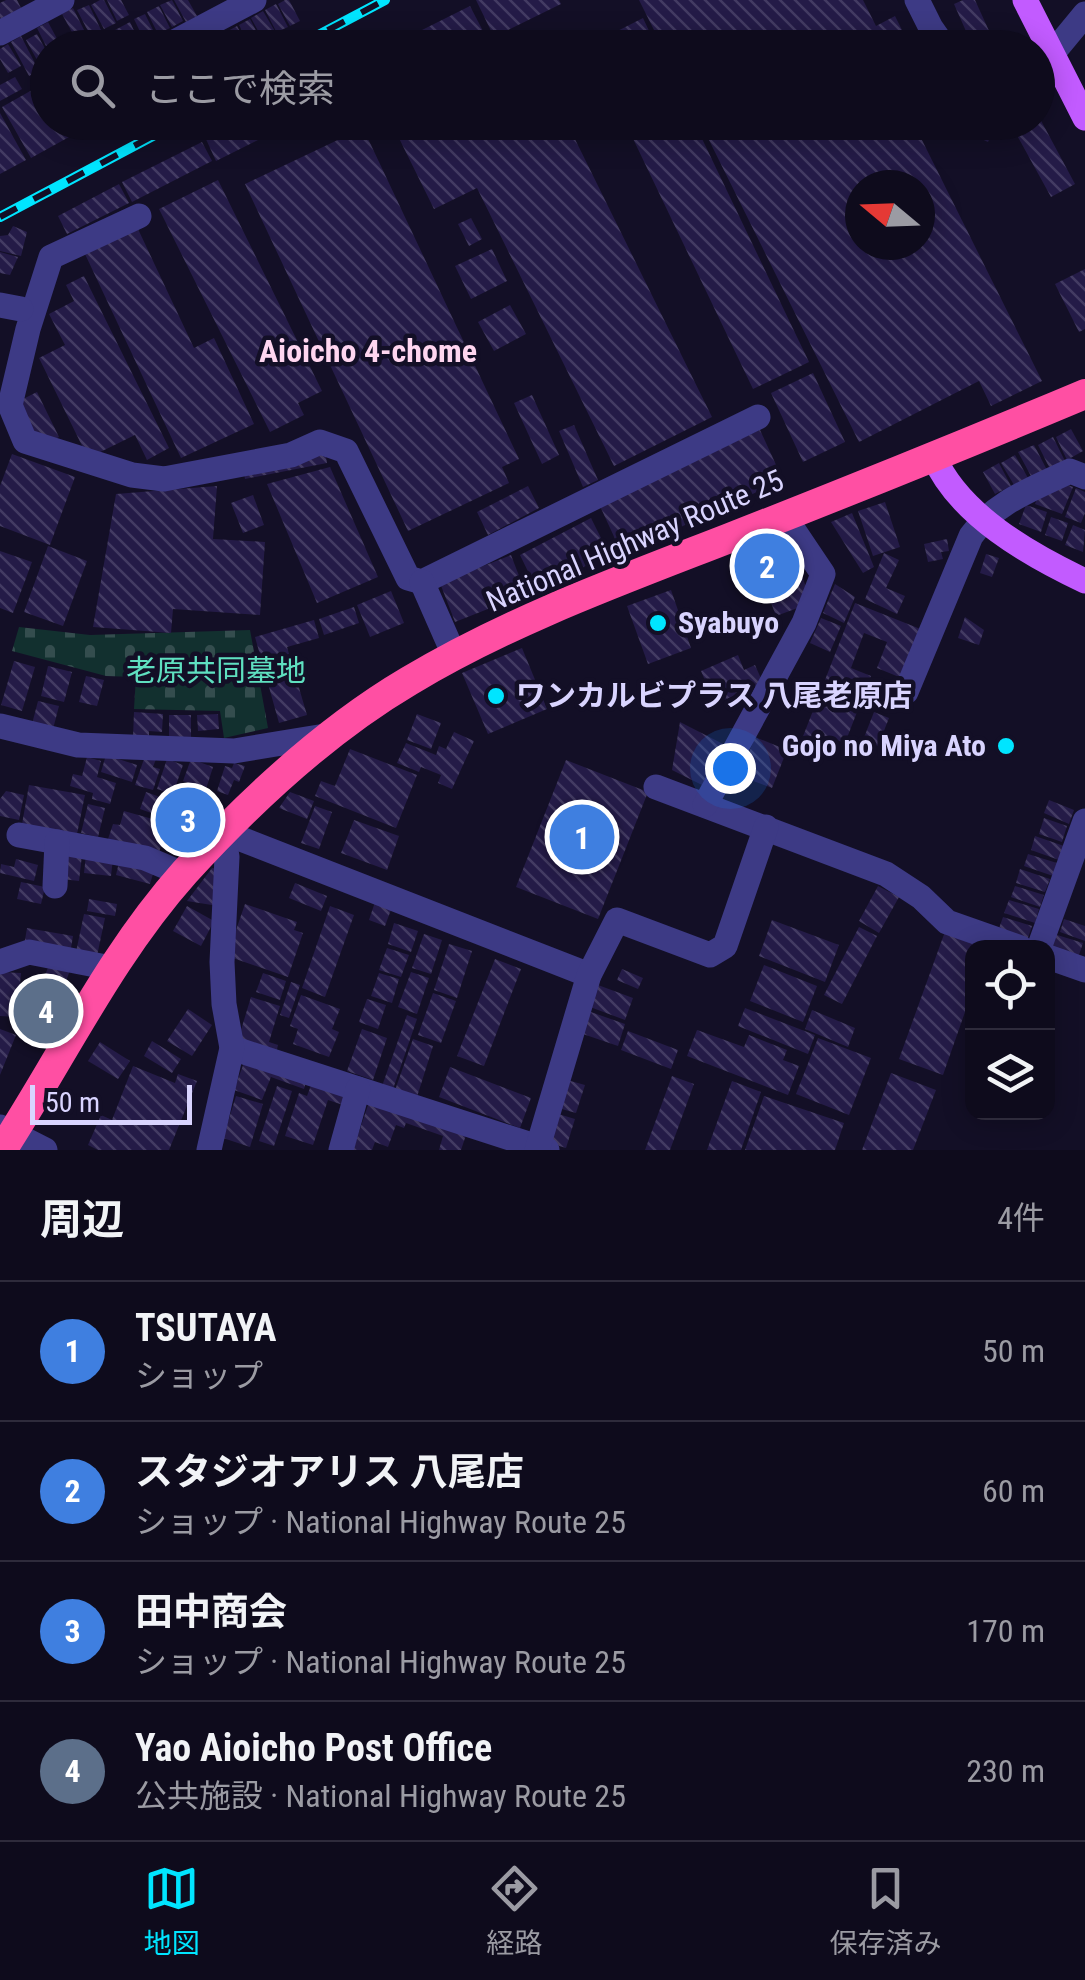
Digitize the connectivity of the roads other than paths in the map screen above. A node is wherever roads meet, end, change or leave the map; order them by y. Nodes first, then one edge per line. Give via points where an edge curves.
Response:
1 (62, 0) edge
2 (254, 0) edge
3 (917, 0) edge
4 (1025, 0) edge
5 (33, 7) edge
6 (221, 8) edge
7 (1085, 14) edge
8 (190, 30) edge
9 (932, 30) edge
10 (1036, 30) edge
11 (0, 33) edge
12 (1055, 46) edge
13 (1055, 72) edge
14 (1085, 118) edge
15 (138, 216) dead end
16 (39, 251) dead end
17 (11, 307) edge
18 (0, 392) edge
19 (1085, 394) edge
20 (758, 417) dead end
21 (934, 457) junction
22 (1085, 477) edge
23 (784, 516) junction
24 (984, 518) junction
25 (1085, 581) edge
26 (422, 582) junction
27 (455, 657) junction
28 (906, 692) dead end
29 (0, 726) edge
30 (333, 734) junction
31 (656, 787) dead end
32 (706, 805) junction
33 (1085, 820) edge
34 (766, 826) junction
35 (223, 832) junction
36 (19, 834) dead end
37 (57, 842) junction
38 (1080, 852) edge
39 (184, 874) junction
40 (55, 886) dead end
41 (998, 940) edge
42 (1042, 940) edge
43 (1055, 959) edge
44 (0, 962) edge
45 (111, 968) junction
46 (1085, 970) edge
47 (589, 975) junction
48 (232, 1048) junction
49 (358, 1088) junction
50 (5, 1137) edge
51 (541, 1149) edge
52 (45, 1150) edge
53 (209, 1150) edge
54 (341, 1150) edge

1 - 5 street
2 - 6 street
3 - 9 street
4 - 10 main road
5 - 11 street
6 - 8 street
7 - 12 street
13 - 14 main road
15 - 26 street via 51,256 10,405 25,441 164,479 290,455 320,442 346,451 408,578
16 - 17 street
17 - 18 street
19 - 21 highway, National Highway Route 25
20 - 26 street
21 - 23 highway, National Highway Route 25
21 - 24 main road via 941,474
22 - 24 street via 1070,471
23 - 27 highway, National Highway Route 25 via 552,607
23 - 32 street via 823,574 804,623
24 - 25 main road via 1011,542
24 - 28 street
26 - 27 street
27 - 30 highway, National Highway Route 25
29 - 30 street via 78,745 234,751
30 - 35 highway, National Highway Route 25
31 - 32 street
32 - 34 street
33 - 38 street
34 - 41 street via 886,874 947,922
34 - 47 street via 725,946 710,955 616,920
35 - 39 highway, National Highway Route 25
35 - 47 street
35 - 48 street via 228,858 222,962
36 - 37 street
37 - 39 street via 145,858
37 - 40 street
38 - 42 street
39 - 45 highway, National Highway Route 25
43 - 46 street
44 - 45 street via 30,952
45 - 50 highway, National Highway Route 25
47 - 51 street
48 - 49 street
48 - 53 street
49 - 51 street
49 - 54 street
50 - 52 street

